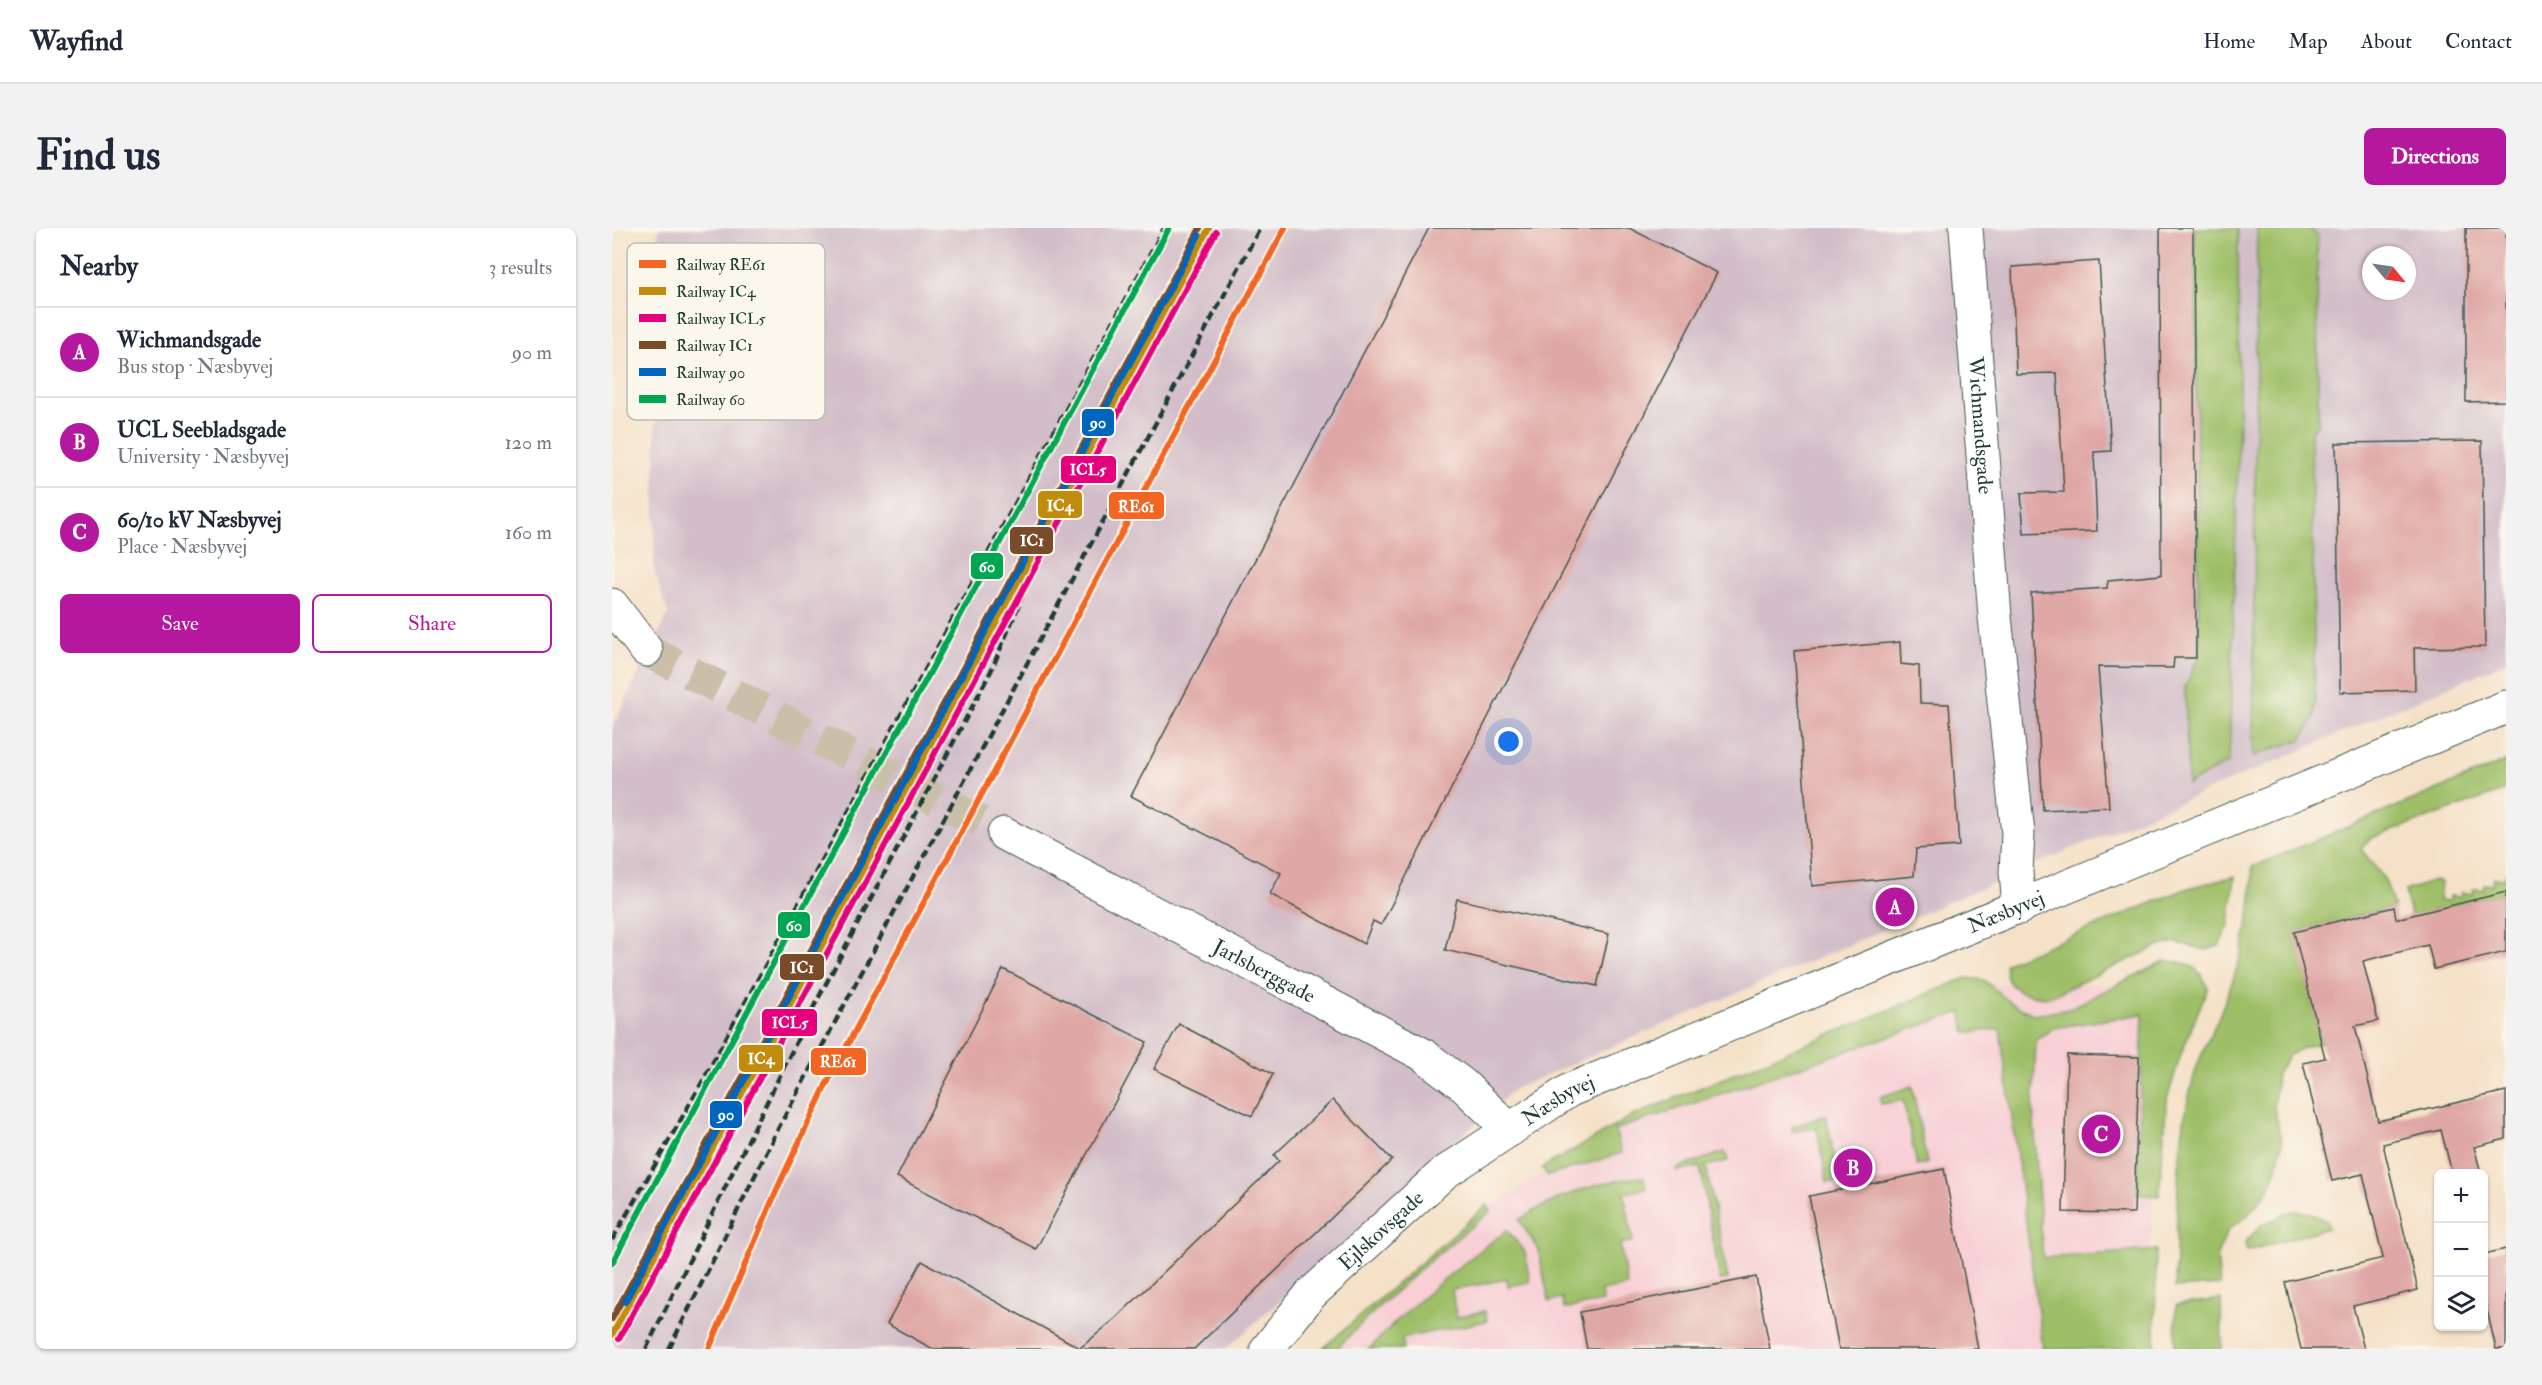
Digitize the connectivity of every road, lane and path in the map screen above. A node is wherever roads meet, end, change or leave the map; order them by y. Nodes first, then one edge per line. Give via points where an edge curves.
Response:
1 (1966, 228) edge
2 (612, 605) edge
3 (646, 650) tunnel mouth
4 (2506, 707) edge
5 (1004, 834) tunnel mouth
6 (2019, 908) junction
7 (1510, 1130) junction
8 (1267, 1349) edge

1 - 6 street, Wichmandsgade via 1995,616 2018,833
2 - 3 street
4 - 6 street, Næsbyvej
5 - 7 street, Jarlsberggade via 1422,1054 1462,1084
6 - 7 street, Næsbyvej via 1570,1090
7 - 8 street, Ejlskovsgade via 1444,1173 1407,1205 1311,1294

